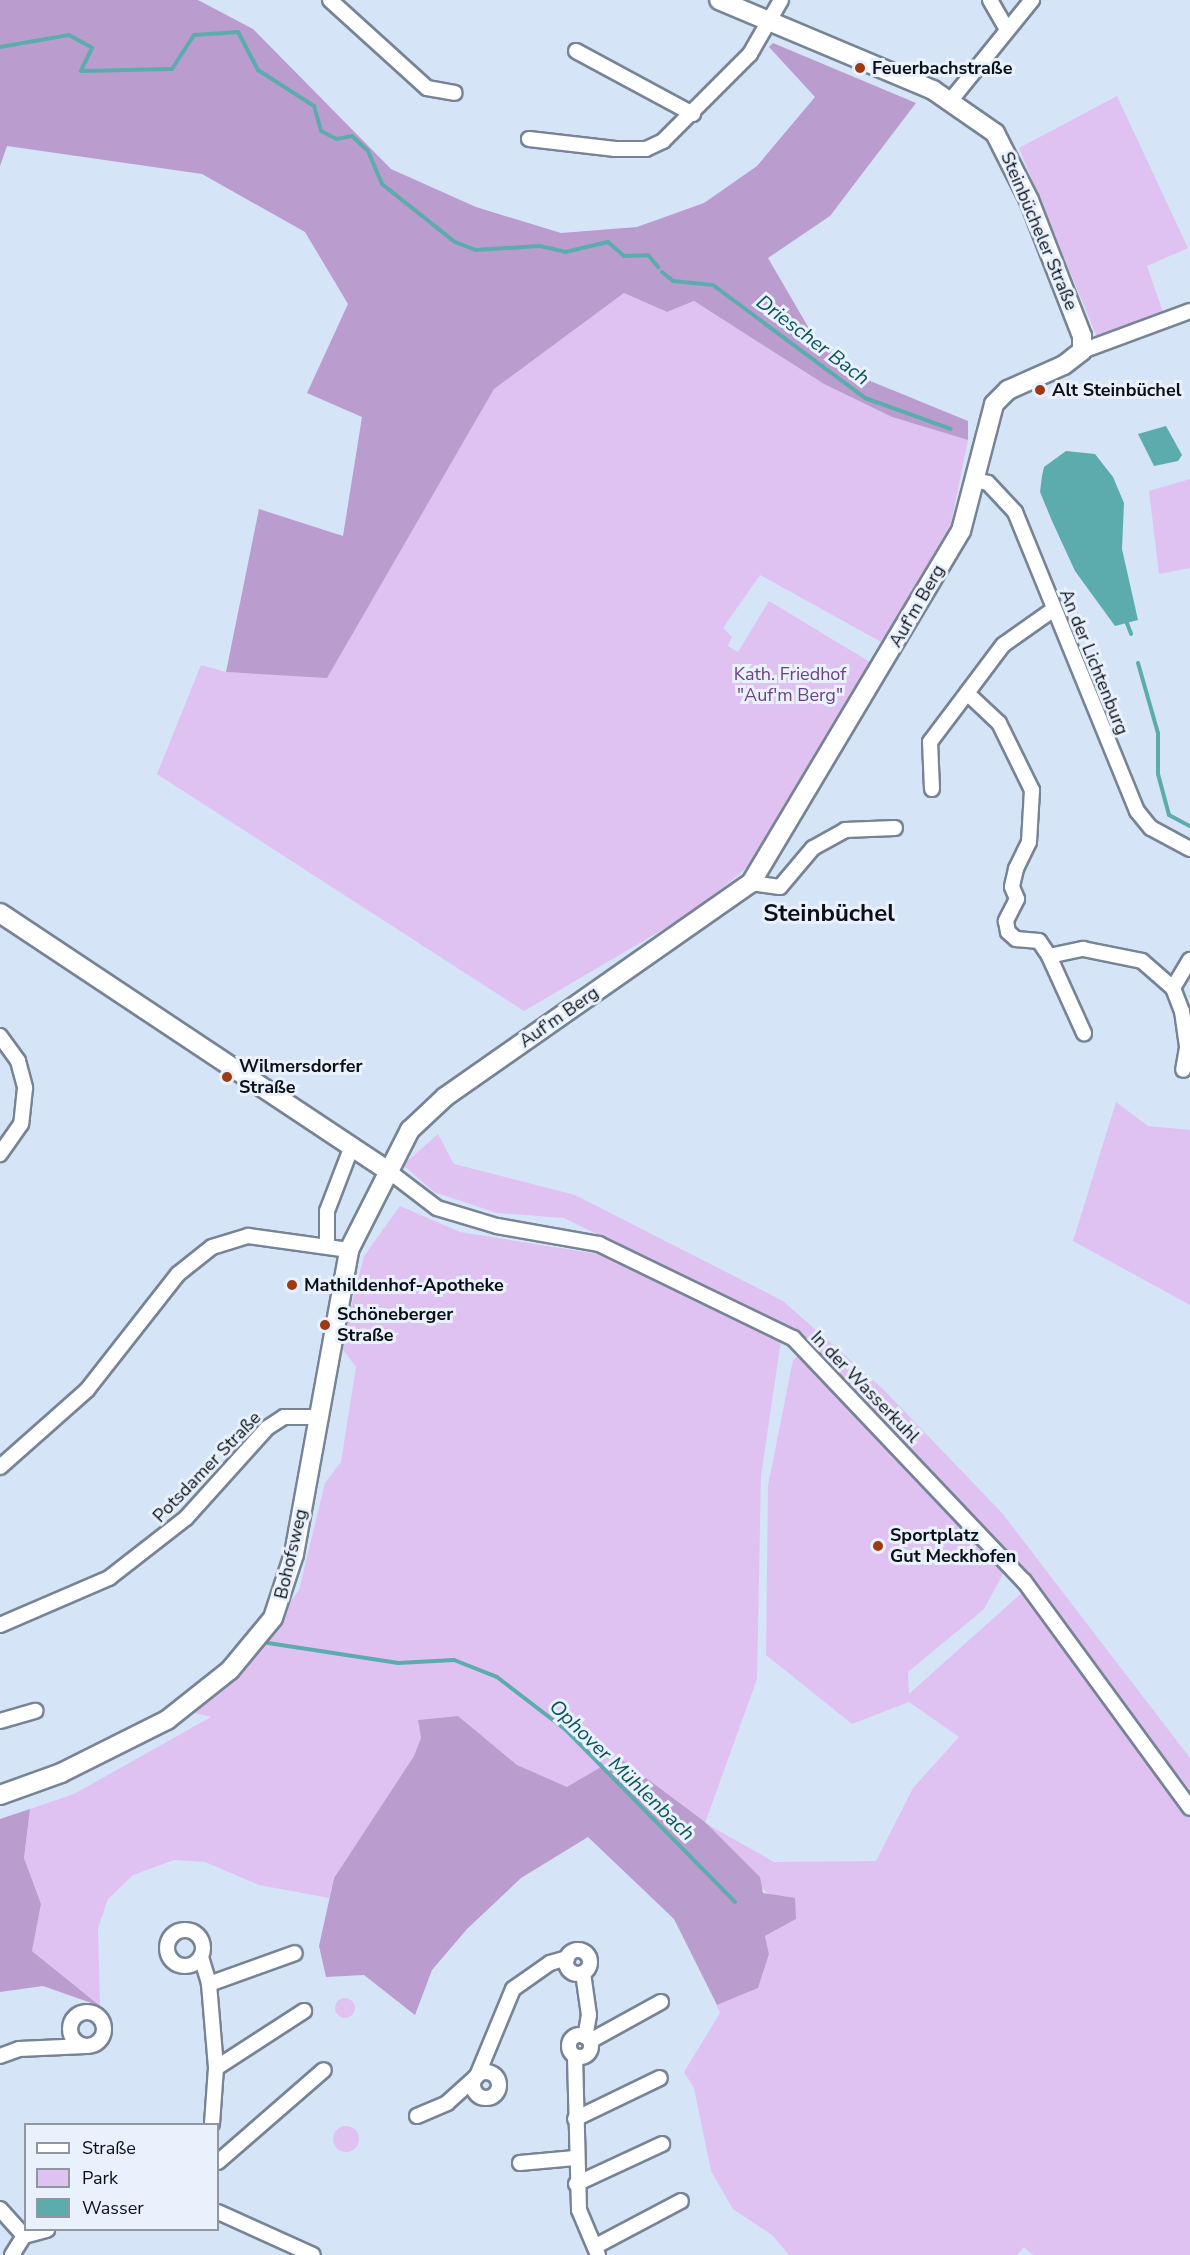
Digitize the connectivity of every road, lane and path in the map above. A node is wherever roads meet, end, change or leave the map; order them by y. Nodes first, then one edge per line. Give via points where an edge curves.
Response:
1 (330, 0) edge
2 (719, 0) edge
3 (782, 0) edge
4 (990, 0) edge
5 (1032, 0) edge
6 (773, 21) junction
7 (1007, 29) junction
8 (576, 51) dead end
9 (456, 93) dead end
10 (951, 100) junction
11 (693, 114) junction
12 (529, 139) dead end
13 (1190, 311) edge
14 (1082, 351) junction
15 (975, 480) junction
16 (1054, 609) junction
17 (967, 693) junction
18 (932, 789) dead end
19 (895, 828) dead end
20 (1190, 849) edge
21 (751, 883) junction
22 (0, 913) edge
23 (1048, 956) junction
24 (1190, 960) edge
25 (1173, 988) junction
26 (1084, 1033) dead end
27 (0, 1036) edge
28 (1183, 1070) dead end
29 (352, 1146) junction
30 (0, 1154) edge
31 (387, 1169) junction
32 (327, 1246) junction
33 (349, 1250) junction
34 (318, 1417) junction
35 (0, 1467) edge
36 (0, 1625) edge
37 (36, 1711) dead end
38 (0, 1721) edge
39 (0, 1796) edge
40 (1190, 1808) edge
41 (295, 1953) dead end
42 (201, 1957) dead end
43 (567, 1958) junction
44 (583, 1973) junction
45 (209, 1984) junction
46 (661, 2002) dead end
47 (304, 2011) dead end
48 (588, 2039) junction
49 (86, 2046) dead end
50 (0, 2056) edge
51 (216, 2068) junction
52 (324, 2070) dead end
53 (660, 2078) dead end
54 (417, 2116) dead end
55 (575, 2119) junction
56 (212, 2123) edge
57 (662, 2144) dead end
58 (575, 2158) junction
59 (219, 2161) edge
60 (520, 2163) dead end
61 (576, 2184) junction
62 (681, 2201) dead end
63 (0, 2209) edge
64 (219, 2212) edge
65 (40, 2231) edge
66 (24, 2236) junction
67 (597, 2251) edge
68 (12, 2255) edge
69 (313, 2255) edge

1 - 9 street via 427,87
2 - 6 street, Steinbücheler Straße
3 - 6 street
4 - 7 street
5 - 7 street
6 - 10 street, Steinbücheler Straße
6 - 11 street
7 - 10 street
8 - 11 street
10 - 14 street, Steinbücheler Straße via 995,133 1007,151 1082,336
11 - 12 street via 646,149
13 - 14 street
14 - 15 street, Auf'm Berg via 1001,396 983,430
15 - 16 street, An der Lichtenburg via 988,483 1016,512
15 - 21 street, Auf'm Berg via 961,531
16 - 17 street via 1003,645
16 - 20 street, An der Lichtenburg via 1137,811 1151,828
17 - 18 street via 930,742
17 - 23 street via 999,723 1032,790 1029,842 1016,869 1012,887 1017,899 1006,921 1016,939 1039,941
19 - 21 street via 845,830 813,848 780,886
21 - 31 street, Auf'm Berg via 445,1096 410,1130
22 - 29 street
23 - 25 street via 1083,950 1122,955 1142,961
23 - 26 street
24 - 25 street
25 - 28 street via 1187,1048
27 - 30 street via 18,1061 25,1088 21,1124
29 - 31 street
29 - 32 street via 327,1211
31 - 33 street, Bohofsweg
31 - 40 street, In der Wasserkuhl via 437,1208 489,1224 599,1244 793,1338 1024,1581
32 - 33 street
32 - 35 street via 248,1236 197,1257 87,1390
33 - 34 street, Bohofsweg
34 - 36 street, Potsdamer Straße via 284,1417 267,1428 186,1518 109,1578
34 - 39 street, Bohofsweg via 285,1593 273,1618 230,1670 167,1720 61,1773
37 - 38 street
41 - 45 street
42 - 45 street
43 - 44 street via 569,1969
43 - 44 street via 575,1950 586,1953 590,1963
43 - 54 street via 550,1963 513,1989 477,2076 447,2103
44 - 48 street via 590,2015
45 - 51 street
46 - 48 street
47 - 51 street
48 - 55 street via 588,2054 575,2056
49 - 50 street via 19,2049
51 - 56 street
52 - 59 street
53 - 55 street
55 - 58 street
57 - 61 street
58 - 60 street
58 - 61 street
61 - 67 street via 579,2210
62 - 67 street
63 - 66 street
64 - 69 street
65 - 66 street
66 - 68 street

